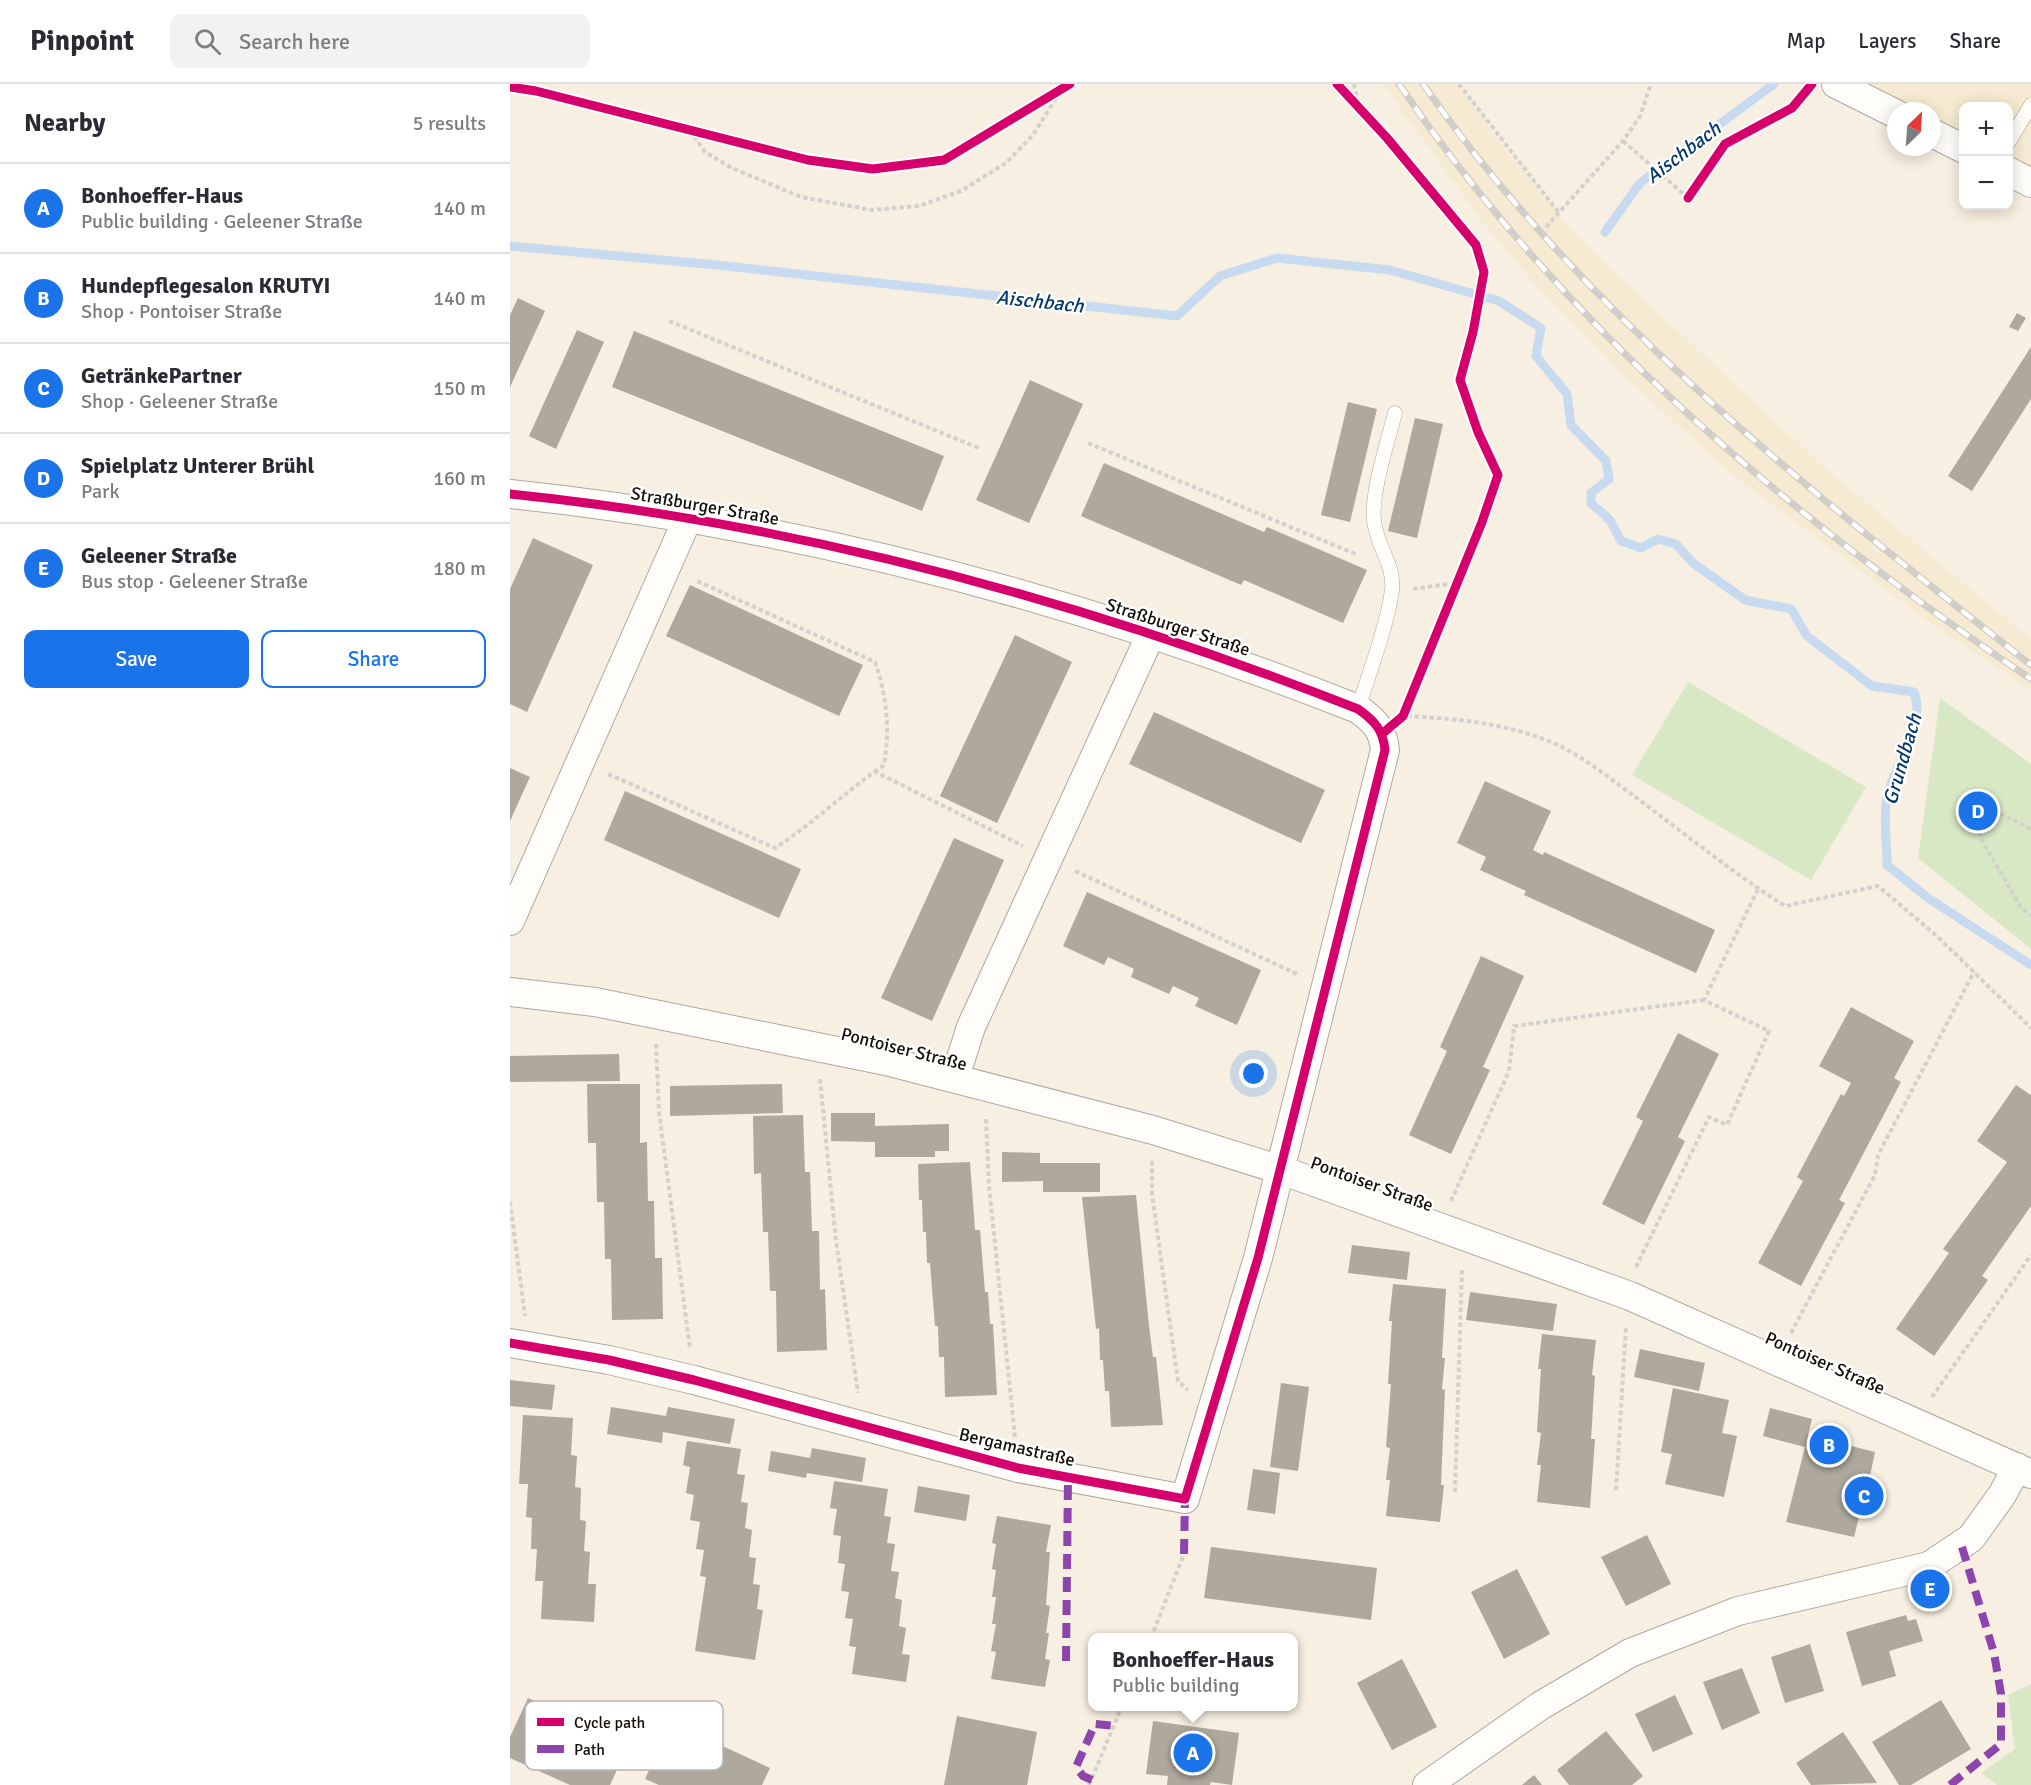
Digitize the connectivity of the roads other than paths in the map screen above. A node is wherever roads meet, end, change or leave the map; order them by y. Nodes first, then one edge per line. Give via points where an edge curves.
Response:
1 (1836, 84) edge
2 (2031, 105) edge
3 (1887, 110) edge
4 (2013, 136) edge
5 (1941, 137) edge
6 (1959, 146) edge
7 (2013, 174) edge
8 (2031, 183) edge
9 (1395, 412) dead end
10 (510, 494) edge
11 (687, 520) junction
12 (1151, 634) junction
13 (1358, 710) junction
14 (1046, 858) joint
15 (510, 921) edge
16 (510, 992) edge
17 (955, 1077) junction
18 (1281, 1170) junction
19 (520, 1345) edge
20 (2024, 1471) edge
21 (1427, 1785) edge

1 - 3 street
2 - 4 lane
5 - 6 street
7 - 8 street
9 - 13 lane via 1373,519 1392,571 1391,591
10 - 11 street, Straßburger Straße
11 - 12 street, Straßburger Straße via 854,551
11 - 15 street, Straßburger Straße
12 - 13 street, Straßburger Straße
12 - 14 street, Straßburger Straße
13 - 18 street, Straßburger Straße via 1383,734 1385,750
14 - 17 street, Pontoiser Straße via 971,1027
16 - 17 street, Pontoiser Straße via 654,1013
17 - 18 street, Pontoiser Straße via 1153,1130
18 - 19 street, Bergamastraße via 1185,1498 1018,1468 694,1380
18 - 20 street, Pontoiser Straße via 1630,1296
20 - 21 street via 1971,1538 1929,1566 1738,1611 1630,1653 1540,1706

